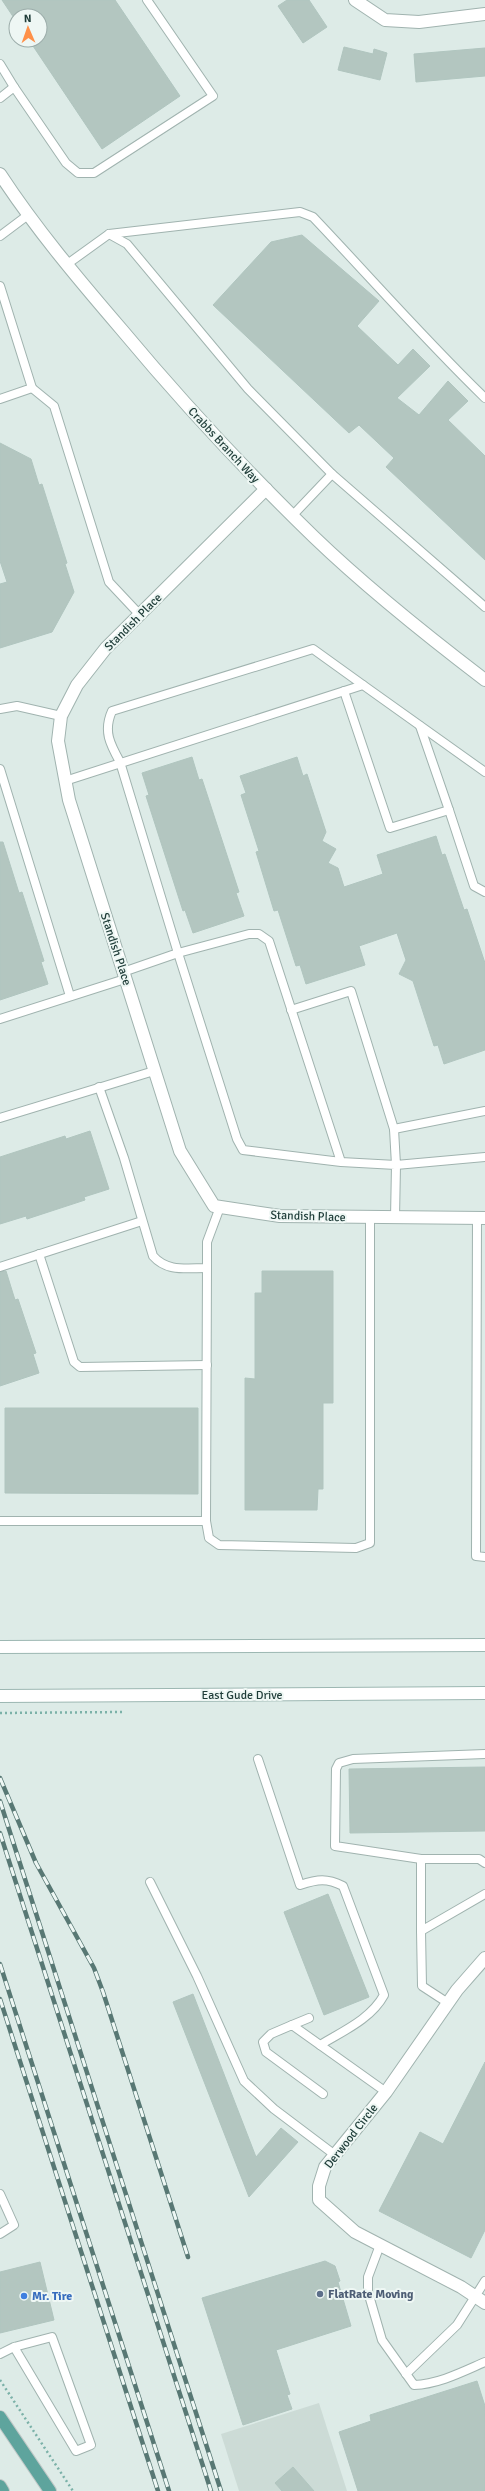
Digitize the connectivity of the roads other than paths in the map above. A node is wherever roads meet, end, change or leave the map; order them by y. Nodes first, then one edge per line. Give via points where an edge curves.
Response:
1 (147, 0) edge
2 (355, 0) edge
3 (485, 14) edge
4 (0, 64) edge
5 (14, 87) junction
6 (0, 98) edge
7 (0, 174) edge
8 (28, 215) junction
9 (108, 234) junction
10 (0, 236) edge
11 (66, 265) junction
12 (0, 286) edge
13 (32, 388) junction
14 (485, 398) edge
15 (0, 399) edge
16 (332, 474) junction
17 (266, 489) junction
18 (293, 514) junction
19 (485, 607) edge
20 (140, 615) junction
21 (485, 680) edge
22 (362, 685) junction
23 (344, 691) junction
24 (0, 708) edge
25 (61, 716) junction
26 (420, 726) junction
27 (120, 762) junction
28 (0, 769) edge
29 (485, 772) edge
30 (65, 781) junction
31 (449, 810) junction
32 (485, 892) edge
33 (178, 954) junction
34 (124, 975) junction
35 (70, 996) junction
36 (291, 1010) junction
37 (0, 1019) edge
38 (154, 1070) junction
39 (99, 1087) junction
40 (485, 1111) edge
41 (0, 1118) edge
42 (394, 1129) junction
43 (485, 1157) edge
44 (341, 1162) junction
45 (396, 1165) junction
46 (220, 1207) junction
47 (370, 1218) junction
48 (396, 1218) junction
49 (481, 1218) edge
50 (142, 1221) junction
51 (39, 1254) junction
52 (0, 1267) edge
53 (207, 1268) junction
54 (481, 1277) edge
55 (206, 1365) junction
56 (0, 1521) edge
57 (206, 1521) junction
58 (485, 1557) edge
59 (485, 1646) edge
60 (1, 1647) edge
61 (485, 1693) edge
62 (3, 1696) edge
63 (485, 1754) edge
64 (258, 1759) dead end
65 (421, 1860) junction
66 (485, 1863) edge
67 (150, 1882) dead end
68 (485, 1894) edge
69 (421, 1930) junction
70 (485, 1958) edge
71 (448, 2003) junction
72 (309, 2018) dead end
73 (292, 2025) junction
74 (320, 2045) junction
75 (386, 2092) junction
76 (323, 2094) dead end
77 (335, 2155) junction
78 (0, 2194) edge
79 (0, 2234) edge
80 (380, 2245) junction
81 (485, 2281) edge
82 (480, 2299) edge
83 (14, 2347) junction
84 (0, 2354) edge
85 (485, 2362) edge
86 (406, 2374) junction
87 (0, 2417) edge
88 (0, 2486) edge
89 (3, 2491) edge
90 (50, 2491) edge

1 - 5 lane via 213,96 113,162 94,173 78,173 66,163
2 - 3 street via 385,20 419,22
4 - 5 lane
5 - 6 lane
7 - 8 street, Crabbs Branch Way
8 - 10 lane
8 - 11 street, Crabbs Branch Way
9 - 11 lane
9 - 14 lane via 300,212 313,217 390,297 433,348
9 - 16 lane via 127,244 248,389
11 - 17 street, Crabbs Branch Way via 163,380
12 - 13 lane
13 - 15 lane
13 - 20 lane via 54,406 109,582
16 - 18 lane
16 - 19 lane
17 - 18 street, Crabbs Branch Way
17 - 20 street, Standish Place
18 - 21 street, Crabbs Branch Way via 314,537 418,629
20 - 25 street, Standish Place via 106,648 76,685
22 - 23 lane
22 - 26 lane
22 - 27 lane via 313,649 112,711 106,724 111,746
23 - 27 lane
23 - 31 lane via 390,828
24 - 25 lane via 17,706
25 - 30 street, Standish Place via 58,741
26 - 29 lane
26 - 31 lane
27 - 30 lane
27 - 33 lane
28 - 35 lane
30 - 34 street, Standish Place
31 - 32 lane via 474,886
33 - 34 lane
33 - 36 lane via 249,934 259,934 269,941
33 - 44 lane via 237,1139 243,1150
34 - 35 lane
34 - 38 street, Standish Place
35 - 37 lane
36 - 42 lane via 352,991
36 - 44 lane
38 - 39 lane
38 - 46 street, Standish Place via 180,1151 214,1206
39 - 41 lane
39 - 50 lane via 124,1158
40 - 42 lane
42 - 45 lane
43 - 45 lane
44 - 45 lane
45 - 48 lane
46 - 47 street, Standish Place via 280,1216
46 - 53 lane via 207,1242
47 - 48 street, Standish Place
47 - 57 lane via 370,1543 356,1548 219,1545 208,1538
48 - 49 street, Standish Place
49 - 54 lane
50 - 51 lane
50 - 53 lane via 152,1256 160,1265 174,1268
51 - 52 lane
51 - 55 lane via 74,1362 80,1367
53 - 55 lane
54 - 58 lane via 476,1556
55 - 57 lane
56 - 57 lane
59 - 60 street
61 - 62 street, East Gude Drive
63 - 65 lane via 353,1759 339,1763 336,1769 335,1846
64 - 74 lane via 300,1885 320,1878 343,1886 384,1994 378,2006 369,2015
65 - 66 lane via 479,1859
65 - 69 lane
67 - 77 lane via 197,1976 244,2081 274,2109
68 - 69 lane
69 - 71 lane via 422,1986
70 - 71 street, Derwood Circle
71 - 75 street, Derwood Circle
72 - 73 lane
73 - 74 lane
73 - 76 lane via 271,2034 263,2042 266,2052
74 - 75 lane
75 - 77 street, Derwood Circle
77 - 80 street, Derwood Circle via 325,2167 319,2186 319,2200 355,2232
78 - 79 lane via 14,2225
80 - 82 street, Derwood Circle
80 - 86 lane via 368,2277 368,2292 382,2340
81 - 82 lane
82 - 86 lane
83 - 83 lane via 52,2337 91,2445 76,2451
83 - 84 lane
85 - 86 lane via 454,2376 424,2385 414,2385
87 - 90 main road
88 - 89 main road

